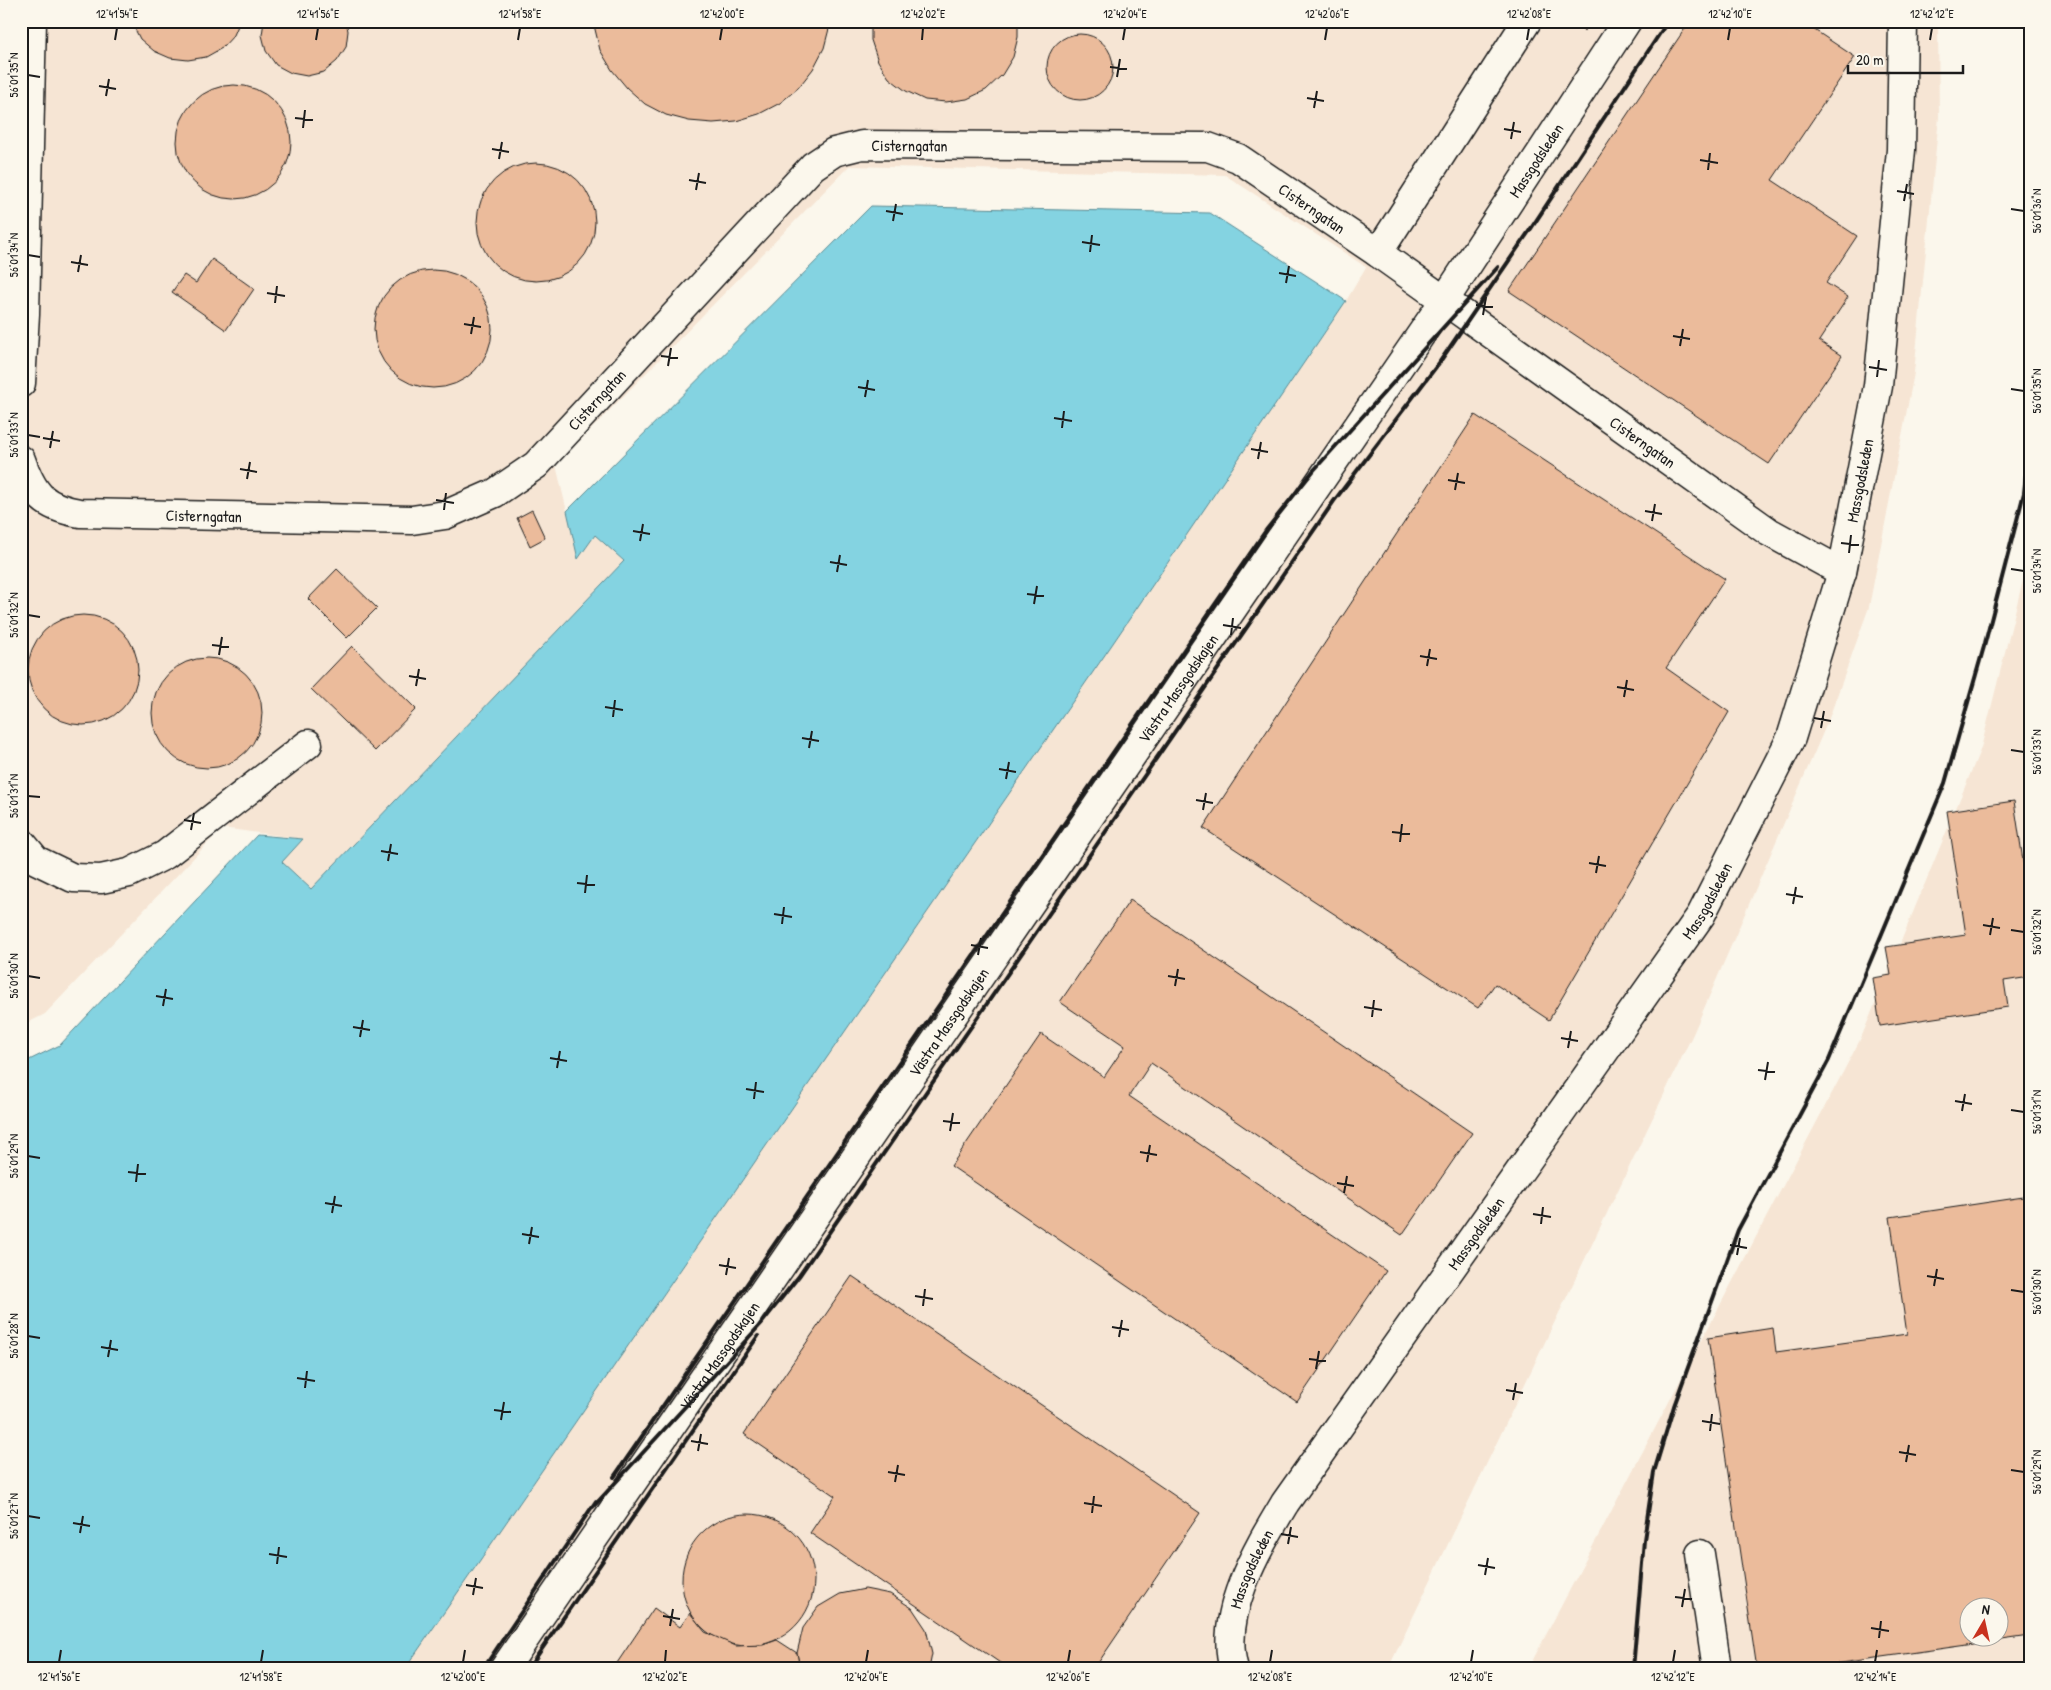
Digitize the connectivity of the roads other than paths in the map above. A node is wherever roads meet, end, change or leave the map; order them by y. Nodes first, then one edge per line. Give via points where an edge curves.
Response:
1 (32, 21) edge
2 (1527, 21) edge
3 (1627, 21) edge
4 (1903, 21) edge
5 (1378, 254) junction
6 (1444, 301) junction
7 (21, 383) edge
8 (24, 477) edge
9 (1842, 572) junction
10 (308, 744) dead end
11 (21, 842) edge
12 (1700, 1554) dead end
13 (1231, 1668) edge
14 (504, 1669) edge
15 (1717, 1669) edge

1 - 7 lane via 26,314
2 - 5 lane
3 - 6 lane, Massgodsleden
4 - 9 lane, Massgodsleden via 1901,150 1878,386
5 - 6 lane, Cisterngatan
5 - 8 lane, Cisterngatan via 1238,158 1208,147 862,145 834,152 814,166 536,465 494,493 445,515 412,520 80,513 60,510 41,497
6 - 9 lane, Cisterngatan via 1769,532
6 - 14 lane, Västra Massgodskajen
9 - 13 lane, Massgodsleden via 1791,738 1701,915 1285,1503 1243,1580 1234,1613
10 - 11 lane via 165,855 129,873 101,879 73,878 36,860
12 - 15 lane

